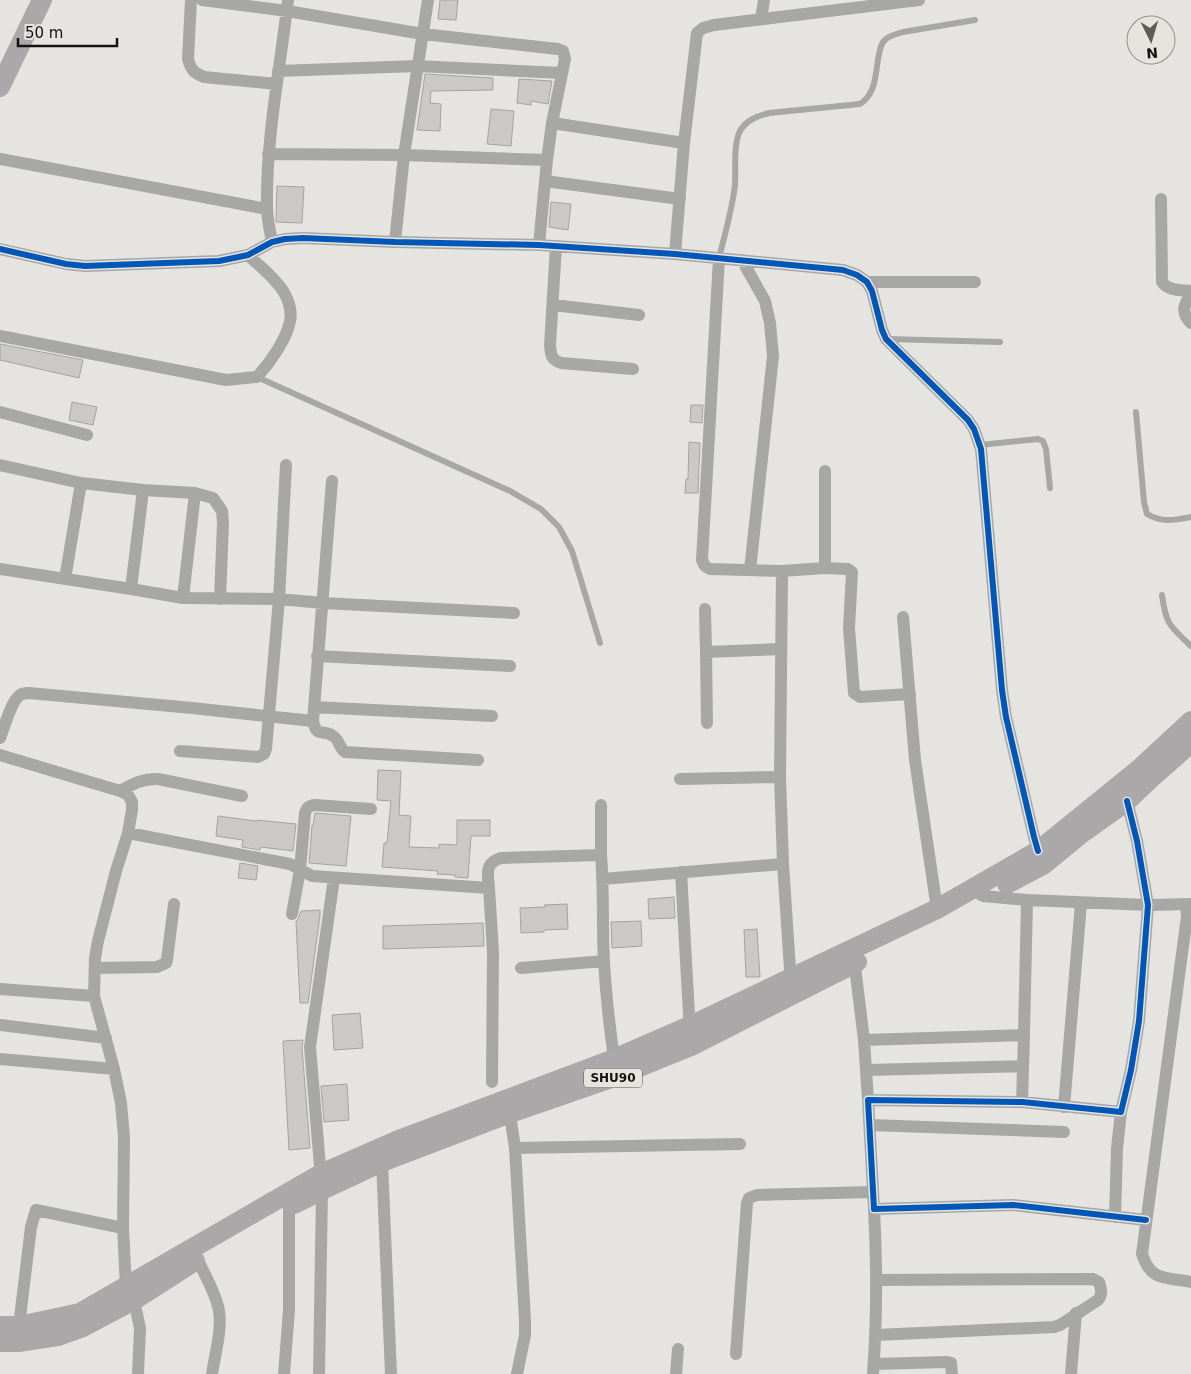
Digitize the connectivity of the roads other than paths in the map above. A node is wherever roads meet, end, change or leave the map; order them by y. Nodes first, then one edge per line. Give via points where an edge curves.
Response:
1 (30, 0) edge
2 (42, 0) edge
3 (191, 0) edge
4 (202, 0) edge
5 (428, 0) edge
6 (764, 0) edge
7 (919, 0) edge
8 (288, 6) edge
9 (761, 19) junction
10 (975, 20) dead end
11 (423, 34) junction
12 (0, 63) edge
13 (417, 66) junction
14 (278, 71) junction
15 (562, 73) junction
16 (277, 84) junction
17 (0, 87) edge
18 (552, 123) junction
19 (684, 143) junction
20 (268, 154) junction
21 (404, 156) junction
22 (0, 158) edge
23 (547, 160) junction
24 (545, 181) junction
25 (680, 199) junction
26 (1161, 199) dead end
27 (267, 209) junction
28 (272, 242) junction
29 (396, 242) junction
30 (539, 245) junction
31 (556, 246) junction
32 (0, 249) edge
33 (675, 254) junction
34 (248, 255) junction
35 (719, 258) junction
36 (742, 260) junction
37 (867, 282) junction
38 (975, 282) dead end
39 (1191, 292) edge
40 (553, 305) junction
41 (639, 315) dead end
42 (1191, 323) edge
43 (0, 336) edge
44 (886, 339) junction
45 (1000, 342) dead end
46 (633, 369) dead end
47 (257, 377) junction
48 (0, 412) edge
49 (1136, 412) dead end
50 (87, 435) dead end
51 (980, 445) junction
52 (0, 465) edge
53 (286, 465) dead end
54 (825, 471) dead end
55 (332, 481) dead end
56 (81, 483) junction
57 (1050, 488) dead end
58 (143, 490) junction
59 (195, 494) junction
60 (1191, 517) edge
61 (826, 568) junction
62 (0, 569) edge
63 (750, 570) junction
64 (782, 571) junction
65 (65, 579) junction
66 (132, 589) junction
67 (1162, 595) dead end
68 (183, 598) junction
69 (220, 599) junction
70 (279, 599) junction
71 (323, 603) junction
72 (705, 609) dead end
73 (514, 613) dead end
74 (903, 617) dead end
75 (600, 642) dead end
76 (1191, 646) edge
77 (781, 649) junction
78 (706, 652) junction
79 (317, 656) junction
80 (510, 666) dead end
81 (910, 694) junction
82 (314, 707) junction
83 (268, 716) junction
84 (492, 716) dead end
85 (313, 721) junction
86 (1191, 721) edge
87 (707, 722) dead end
88 (0, 738) edge
89 (1191, 743) edge
90 (180, 751) dead end
91 (0, 755) edge
92 (478, 760) dead end
93 (780, 776) junction
94 (680, 779) dead end
95 (120, 791) junction
96 (242, 796) dead end
97 (1127, 800) junction
98 (601, 805) dead end
99 (371, 810) dead end
100 (128, 833) junction
101 (1038, 851) junction
102 (601, 855) junction
103 (782, 864) junction
104 (300, 870) junction
105 (680, 872) junction
106 (334, 878) junction
107 (603, 879) junction
108 (489, 888) junction
109 (978, 892) junction
110 (1026, 900) junction
111 (1081, 903) junction
112 (174, 904) dead end
113 (1148, 905) junction
114 (937, 909) junction
115 (1189, 911) edge
116 (292, 914) dead end
117 (854, 956) junction
118 (604, 962) junction
119 (95, 968) junction
120 (521, 968) dead end
121 (791, 987) junction
122 (0, 989) edge
123 (94, 996) junction
124 (0, 1025) edge
125 (690, 1026) junction
126 (1024, 1035) junction
127 (106, 1038) junction
128 (864, 1040) junction
129 (691, 1046) junction
130 (0, 1059) edge
131 (1023, 1066) junction
132 (615, 1067) junction
133 (114, 1068) junction
134 (867, 1070) junction
135 (492, 1082) dead end
136 (868, 1100) junction
137 (1022, 1102) junction
138 (509, 1106) junction
139 (1064, 1107) junction
140 (1121, 1112) junction
141 (870, 1125) junction
142 (1064, 1132) dead end
143 (740, 1144) dead end
144 (515, 1148) junction
145 (382, 1162) junction
146 (321, 1182) junction
147 (873, 1192) junction
148 (289, 1207) junction
149 (874, 1209) junction
150 (1115, 1217) junction
151 (1146, 1220) junction
152 (123, 1228) junction
153 (198, 1260) junction
154 (877, 1280) junction
155 (1191, 1282) edge
156 (130, 1293) junction
157 (1076, 1313) junction
158 (10, 1326) edge
159 (876, 1335) junction
160 (0, 1342) edge
161 (678, 1349) dead end
162 (736, 1354) dead end
163 (873, 1369) edge
164 (138, 1374) edge
165 (212, 1374) edge
166 (284, 1374) edge
167 (319, 1374) edge
168 (391, 1374) edge
169 (517, 1374) edge
170 (676, 1374) edge
171 (952, 1374) edge
172 (1071, 1374) edge

1 - 12 main road
2 - 17 main road
3 - 16 street via 188,59 194,73 204,77
4 - 8 street
5 - 11 street
6 - 9 street
7 - 9 street
8 - 11 street
8 - 14 street
9 - 19 street via 714,25 697,33
10 - 35 lane via 903,32 884,40 873,89 868,99 860,104 769,113 746,123 739,132 732,207
11 - 13 street
11 - 15 street via 558,48 565,59
13 - 14 street
13 - 15 street
13 - 21 street
14 - 16 street
15 - 18 street
16 - 20 street
18 - 19 street
18 - 23 street
19 - 25 street
20 - 21 street
20 - 27 street
21 - 23 street
21 - 29 street
22 - 27 street
23 - 24 street
24 - 25 street
24 - 30 street
25 - 33 street
26 - 39 street via 1162,282 1169,288
27 - 28 street
28 - 29 street via 303,238
28 - 34 street
29 - 30 street
30 - 31 street
31 - 33 street
31 - 40 street
32 - 34 street via 84,266 219,261
33 - 35 street
34 - 47 street via 278,283 288,300 291,320 269,364
35 - 36 street
35 - 63 street via 702,560 710,569
36 - 37 street via 843,270
36 - 63 street via 765,301 773,356
37 - 38 street
37 - 44 street
39 - 42 street via 1184,313
40 - 41 street
40 - 46 street via 550,346 555,361
43 - 47 street via 226,380
44 - 45 lane
44 - 51 street via 968,420
47 - 75 lane via 541,508 559,527 572,551
48 - 50 street
49 - 60 lane via 1147,514 1156,520
51 - 57 lane via 1038,439 1044,442
51 - 101 street via 1002,690
52 - 56 street
53 - 70 street
54 - 61 street
55 - 71 street
56 - 58 street
56 - 65 street
58 - 59 street
58 - 66 street
59 - 68 street
59 - 69 street via 213,498 222,511
61 - 64 street
61 - 81 street via 852,572 848,628 854,693 860,697
62 - 65 street
63 - 64 street
64 - 77 street
65 - 66 street
66 - 68 street
67 - 76 lane via 1167,622
68 - 69 street
69 - 70 street
70 - 71 street
70 - 83 street
71 - 73 street
71 - 79 street
72 - 78 street
74 - 81 street
77 - 78 street
77 - 93 street
78 - 87 street
79 - 80 street
79 - 82 street
81 - 114 street via 915,760
82 - 84 street
82 - 85 street
83 - 85 street
83 - 88 street via 23,693 14,702
83 - 90 street via 266,749 262,756
85 - 92 street via 318,732 335,736 345,752
86 - 101 main road via 1138,770
89 - 97 main road, SHU90
91 - 95 street
93 - 94 street
93 - 103 street
95 - 96 street via 150,778
95 - 100 street via 132,802
97 - 109 main road, SHU90 via 1043,865
97 - 113 street
98 - 102 street
99 - 104 street via 315,805 307,808
100 - 104 street via 283,862
100 - 119 street via 98,941
101 - 109 main road
102 - 107 street
102 - 108 street via 494,860 488,872
103 - 105 street
103 - 121 street
104 - 106 street via 312,876
104 - 116 street
105 - 107 street
105 - 125 street
106 - 108 street
106 - 146 street via 310,1047
107 - 118 street
108 - 135 street via 493,952
109 - 110 street
109 - 114 main road
109 - 117 main road, SHU90 via 939,921
110 - 111 street
110 - 126 street
111 - 113 street
111 - 139 street
112 - 119 street via 166,963 157,967
113 - 115 street
113 - 140 street via 1139,1021
114 - 117 main road
115 - 151 street
117 - 121 main road, SHU90
117 - 128 street
118 - 120 street
118 - 132 street
119 - 123 street
121 - 125 main road
121 - 129 main road, SHU90
122 - 123 street
123 - 127 street
124 - 127 street
125 - 129 street
125 - 132 main road
126 - 128 street
126 - 131 street
127 - 133 street
128 - 134 street
129 - 132 main road, SHU90
130 - 133 street
131 - 134 street
131 - 137 street
132 - 138 main road, SHU90
133 - 152 street via 124,1137
134 - 136 street
136 - 137 street
136 - 141 street
137 - 139 street
138 - 144 street
138 - 145 main road, SHU90
138 - 146 main road via 401,1139
139 - 140 street
140 - 150 street
141 - 142 street
141 - 147 street
143 - 144 street
144 - 169 street via 525,1320
145 - 146 main road, SHU90
145 - 168 street
146 - 148 main road, SHU90
146 - 156 main road
146 - 167 street
147 - 149 street
147 - 162 street via 757,1195 749,1198
148 - 153 main road, SHU90
148 - 166 street via 289,1310
149 - 150 street via 1013,1205
149 - 154 street
150 - 151 street
151 - 155 street via 1142,1254 1146,1265 1156,1276
152 - 156 street
152 - 158 street via 36,1210
153 - 156 main road, SHU90
153 - 165 street via 219,1313
154 - 157 street via 1097,1280 1101,1296
154 - 159 street
156 - 158 main road via 80,1313
156 - 160 main road, SHU90 via 83,1327 58,1336
156 - 164 street via 140,1328
157 - 159 street via 1054,1326
157 - 172 street
159 - 163 street
161 - 170 street
163 - 171 street via 946,1362 951,1363

